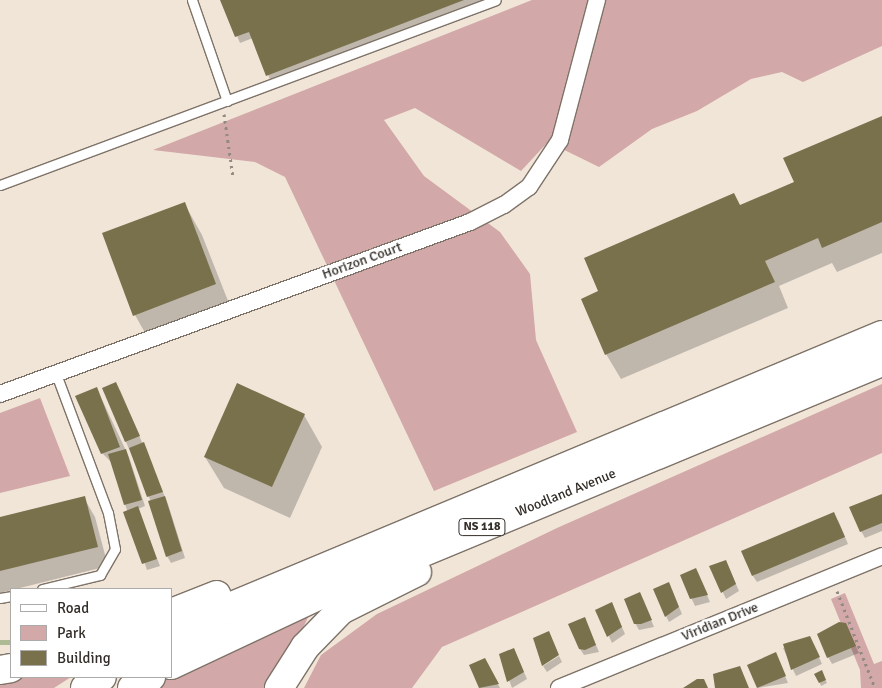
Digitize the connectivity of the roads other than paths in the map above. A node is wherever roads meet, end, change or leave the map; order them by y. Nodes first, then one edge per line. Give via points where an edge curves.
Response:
1 (192, 0) edge
2 (496, 0) edge
3 (597, 0) edge
4 (227, 100) junction
5 (0, 185) edge
6 (882, 335) edge
7 (882, 362) edge
8 (56, 374) junction
9 (0, 394) edge
10 (798, 398) junction
11 (394, 538) junction
12 (882, 556) edge
13 (46, 588) edge
14 (172, 613) edge
15 (172, 636) edge
16 (172, 666) edge
17 (100, 678) edge
18 (149, 678) edge
19 (85, 688) edge
20 (132, 688) edge
21 (279, 688) edge
22 (559, 688) edge

1 - 4 lane
2 - 4 lane
3 - 8 street, Horizon Court via 560,140 530,187 470,222
4 - 5 lane
6 - 11 highway, Woodland Avenue / NS 118
7 - 10 highway, Woodland Avenue / NS 118
8 - 9 street, Horizon Court
8 - 13 lane via 108,513 115,549 110,563 100,575
10 - 16 highway, Woodland Avenue / NS 118 via 337,588
10 - 21 highway via 604,492 414,574 341,610 305,647
11 - 14 highway via 304,560
11 - 15 highway, Woodland Avenue / NS 118
12 - 22 street, Viridian Drive
17 - 19 highway
18 - 20 highway

